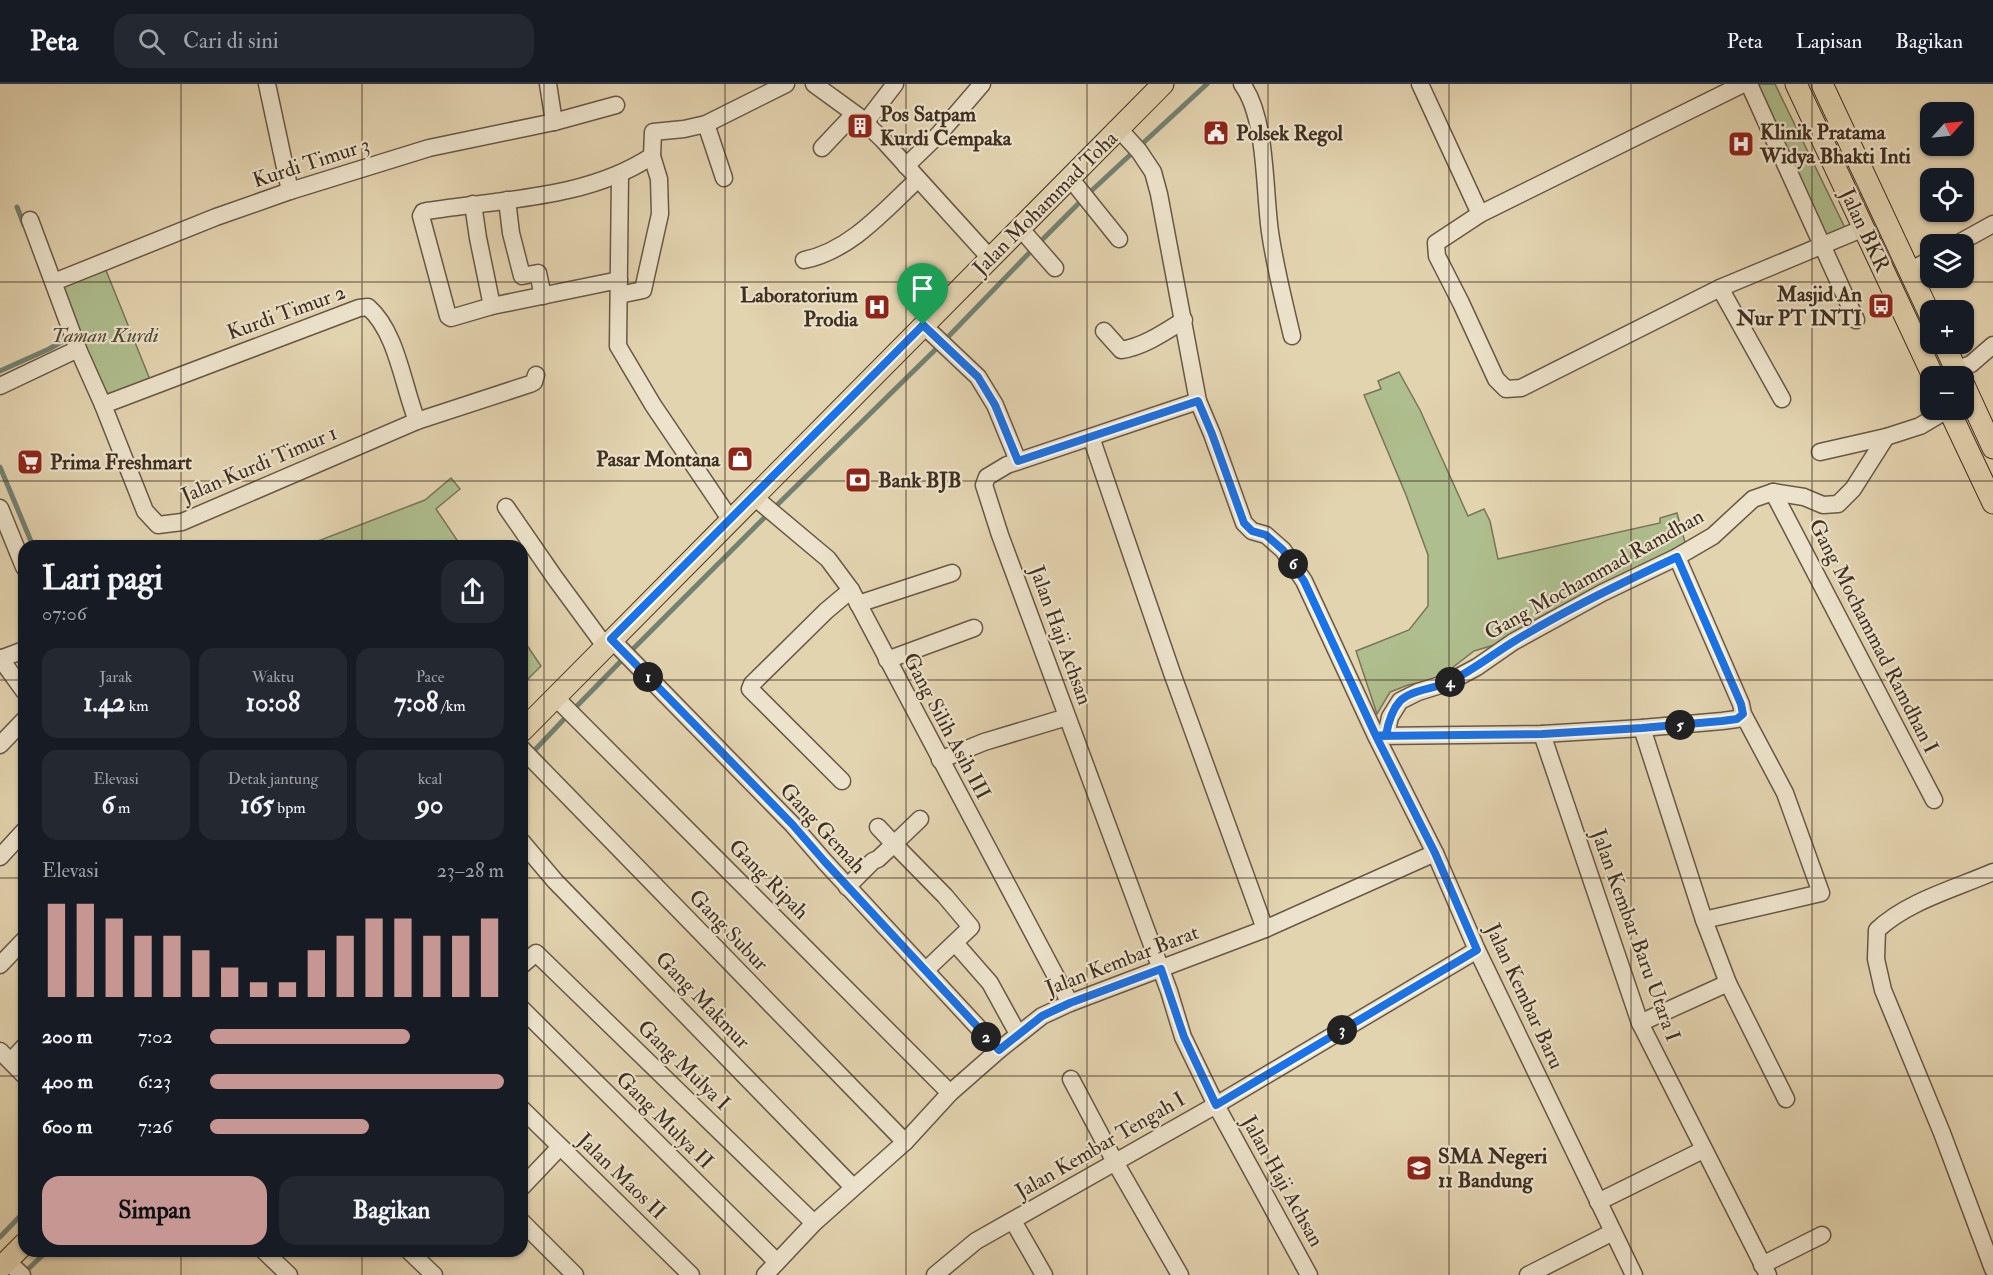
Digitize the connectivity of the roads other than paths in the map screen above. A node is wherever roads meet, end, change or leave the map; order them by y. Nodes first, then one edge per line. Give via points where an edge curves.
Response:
1 (267, 84) edge
2 (548, 84) edge
3 (786, 84) edge
4 (895, 84) edge
5 (982, 84) edge
6 (1163, 84) edge
7 (1242, 84) edge
8 (1420, 84) edge
9 (1743, 84) edge
10 (1749, 84) edge
11 (1796, 84) edge
12 (1822, 84) edge
13 (823, 87) edge
14 (616, 105) dead end
15 (860, 118) junction
16 (554, 122) junction
17 (706, 124) junction
18 (1119, 129) junction
19 (822, 148) dead end
20 (652, 156) junction
21 (906, 166) junction
22 (620, 175) junction
23 (724, 178) dead end
24 (1070, 178) junction
25 (918, 179) junction
26 (290, 191) junction
27 (507, 200) junction
28 (473, 204) junction
29 (1480, 214) junction
30 (30, 220) dead end
31 (1993, 224) edge
32 (1020, 228) junction
33 (1864, 228) junction
34 (1974, 235) edge
35 (1119, 238) dead end
36 (1822, 245) junction
37 (990, 258) junction
38 (804, 260) dead end
39 (1920, 265) edge
40 (1055, 268) dead end
41 (1909, 271) junction
42 (54, 282) junction
43 (619, 287) junction
44 (1720, 288) junction
45 (543, 296) junction
46 (1923, 300) edge
47 (492, 306) junction
48 (1184, 320) junction
49 (1856, 320) dead end
50 (923, 325) junction
51 (1104, 332) dead end
52 (1292, 336) dead end
53 (1993, 345) edge
54 (78, 349) junction
55 (1929, 366) edge
56 (1969, 366) edge
57 (536, 375) dead end
58 (0, 386) edge
59 (1782, 399) dead end
60 (1198, 401) junction
61 (103, 405) junction
62 (1974, 407) edge
63 (1930, 420) edge
64 (1953, 420) edge
65 (417, 421) junction
66 (1091, 437) junction
67 (1886, 437) junction
68 (1993, 447) edge
69 (1968, 449) junction
70 (1820, 452) dead end
71 (1018, 461) junction
72 (1987, 477) edge
73 (1773, 492) junction
74 (753, 496) junction
75 (1993, 503) edge
76 (506, 507) dead end
77 (0, 508) edge
78 (730, 519) junction
79 (18, 552) edge
80 (1677, 557) junction
81 (952, 573) dead end
82 (854, 597) junction
83 (974, 628) dead end
84 (608, 642) junction
85 (18, 652) edge
86 (0, 658) edge
87 (887, 660) junction
88 (18, 684) edge
89 (555, 697) junction
90 (1743, 714) junction
91 (1067, 717) junction
92 (528, 725) edge
93 (18, 726) edge
94 (1642, 728) junction
95 (1542, 734) junction
96 (1381, 735) junction
97 (0, 745) edge
98 (528, 755) edge
99 (940, 760) junction
100 (842, 781) dead end
101 (1934, 801) dead end
102 (920, 819) dead end
103 (878, 826) dead end
104 (18, 838) edge
105 (894, 844) junction
106 (528, 849) edge
107 (1435, 853) junction
108 (0, 857) edge
109 (1993, 873) edge
110 (847, 887) junction
111 (1704, 920) junction
112 (1265, 928) junction
113 (955, 943) junction
114 (18, 946) edge
115 (1477, 950) junction
116 (528, 960) edge
117 (0, 965) edge
118 (1161, 969) junction
119 (926, 970) junction
120 (1728, 983) junction
121 (1070, 1003) junction
122 (528, 1015) edge
123 (1640, 1023) junction
124 (1018, 1034) junction
125 (999, 1050) junction
126 (5, 1056) edge
127 (18, 1069) edge
128 (1071, 1079) dead end
129 (950, 1093) junction
130 (1786, 1099) dead end
131 (1216, 1105) junction
132 (528, 1115) edge
133 (904, 1142) junction
134 (560, 1147) junction
135 (1703, 1150) junction
136 (1115, 1162) junction
137 (528, 1181) edge
138 (849, 1181) junction
139 (1598, 1202) junction
140 (1013, 1221) junction
141 (814, 1222) junction
142 (528, 1228) edge
143 (1613, 1232) junction
144 (1822, 1234) dead end
145 (18, 1254) edge
146 (270, 1257) edge
147 (415, 1257) edge
148 (10, 1268) edge
149 (771, 1269) edge
150 (1993, 1269) edge
151 (1765, 1270) edge
152 (289, 1275) edge
153 (434, 1275) edge
154 (575, 1275) edge
155 (691, 1275) edge
156 (935, 1275) edge
157 (1044, 1275) edge
158 (1180, 1275) edge
159 (1309, 1275) edge
160 (1528, 1275) edge
161 (1634, 1275) edge

1 - 26 street
2 - 16 street
3 - 17 street
4 - 15 street
5 - 21 street
6 - 18 main road, Jalan Mohammad Toha
7 - 52 street via 1262,146 1270,233
8 - 29 street
9 - 29 street
10 - 36 street
11 - 33 main road, Jalan BKR
12 - 41 main road, Jalan BKR
13 - 15 street
14 - 16 street, Kurdi Timur 3
15 - 19 street
15 - 21 street
16 - 26 street, Kurdi Timur 3 via 429,148
17 - 20 street via 653,132
17 - 23 street
18 - 24 main road, Jalan Mohammad Toha
18 - 48 street via 1153,172
20 - 22 street
20 - 43 street via 659,179 660,214 643,290
21 - 25 street
22 - 27 street via 566,191
22 - 43 street
24 - 32 main road, Jalan Mohammad Toha
24 - 35 street
25 - 37 street
25 - 38 street via 837,249
26 - 42 street, Kurdi Timur 3
27 - 28 street
27 - 45 street via 522,276 538,273
28 - 47 street
28 - 47 street via 423,212 421,216 448,316 453,318
29 - 44 street via 1436,243 1437,256 1496,379 1506,389 1521,388
30 - 42 street, Jalan Kurdi Timur 1
31 - 34 street
32 - 37 main road, Jalan Mohammad Toha
32 - 40 street
33 - 36 street
33 - 55 main road, Jalan BKR
36 - 44 street
36 - 49 street
37 - 50 main road, Jalan Mohammad Toha
39 - 41 street
41 - 46 main road, Jalan BKR
42 - 54 street, Jalan Kurdi Timur 1
43 - 45 street
43 - 78 street via 618,346
44 - 59 street
45 - 47 street
48 - 51 street via 1129,349 1121,350
48 - 60 street
50 - 71 street via 978,377 995,405
50 - 74 main road, Jalan Mohammad Toha
53 - 56 street
54 - 58 street
54 - 61 street, Jalan Kurdi Timur 1
57 - 65 street via 530,384
60 - 66 street, Jalan Haji Achsan
60 - 96 street, Jalan Kembar Baru via 1244,523 1283,550 1304,581
61 - 65 street, Kurdi Timur 2 via 368,307 379,316 396,355
61 - 65 street, Jalan Kurdi Timur 1 via 145,511 158,525 182,522
62 - 68 main road
63 - 67 street
64 - 69 main road
66 - 71 street, Jalan Haji Achsan
66 - 112 street
67 - 70 street
67 - 73 street via 1853,489 1838,504 1822,505 1804,497
68 - 69 main road
69 - 72 main road
71 - 91 street, Jalan Haji Achsan via 987,477 984,485
72 - 75 main road
73 - 80 street, Gang Mochammad Ramdhan via 1753,499 1713,537
73 - 101 street, Gang Mochammad Ramdhan I
74 - 78 main road, Jalan Mohammad Toha
74 - 82 street, Gang Silih Asih III via 828,559
76 - 84 street, Gang Gemah via 555,578
77 - 79 street
78 - 84 main road, Jalan Mohammad Toha
80 - 90 street
80 - 96 street, Gang Mochammad Ramdhan via 1602,593 1447,683 1400,700
81 - 82 street
82 - 87 street, Gang Silih Asih III
82 - 100 street via 803,633 750,689
83 - 87 street
84 - 89 main road, Jalan Mohammad Toha
84 - 110 street, Gang Gemah via 792,824
85 - 86 street
86 - 88 street
87 - 99 street, Gang Silih Asih III
89 - 92 main road, Jalan Mohammad Toha
89 - 129 street, Gang Ripah
90 - 94 street via 1730,720
90 - 111 street via 1785,793 1821,893
91 - 99 street
91 - 118 street, Jalan Haji Achsan
93 - 97 street
94 - 95 street
94 - 111 street
95 - 96 street
95 - 123 street, Jalan Kembar Baru Utara I
96 - 107 street, Jalan Kembar Baru
98 - 133 street, Gang Subur
99 - 121 street, Gang Silih Asih III
102 - 105 street
103 - 105 street
104 - 108 street
105 - 110 street
105 - 113 street via 971,927
106 - 138 street, Gang Makmur
107 - 112 street, Jalan Kembar Barat
107 - 115 street, Jalan Kembar Baru
109 - 150 street via 1905,909 1888,920 1877,930 1876,959 1883,990
110 - 119 street, Gang Gemah
111 - 120 street
112 - 118 street, Jalan Kembar Barat
113 - 119 street
113 - 124 street via 990,982
114 - 117 street
115 - 131 street, Jalan Kembar Tengah I
115 - 139 street, Jalan Kembar Baru
116 - 141 street, Gang Mulya I via 536,953
118 - 121 street, Jalan Kembar Barat
118 - 131 street, Jalan Haji Achsan via 1184,1037
119 - 125 street, Gang Gemah
120 - 123 street
120 - 130 street
121 - 124 street, Jalan Kembar Barat via 1042,1016
122 - 149 street, Gang Mulya II
123 - 135 street, Jalan Kembar Baru Utara I
124 - 125 street, Jalan Kembar Barat
125 - 129 street, Jalan Kembar Barat
126 - 127 street
128 - 136 street
129 - 133 street, Jalan Kembar Barat
131 - 136 street, Jalan Kembar Tengah I
131 - 159 street, Jalan Haji Achsan
132 - 134 street, Jalan Maos II
133 - 138 street, Jalan Kembar Barat
134 - 137 street
134 - 155 street, Jalan Maos II
135 - 139 street
135 - 151 street, Jalan Kembar Baru Utara I
136 - 140 street, Jalan Kembar Tengah I
136 - 158 street
138 - 141 street, Jalan Kembar Barat
139 - 143 street, Jalan Kembar Baru
140 - 156 street, Jalan Kembar Tengah I via 976,1241
140 - 157 street
141 - 149 street, Jalan Kembar Barat
142 - 154 street
143 - 160 street
143 - 161 street, Jalan Kembar Baru
144 - 151 street
145 - 148 main road
146 - 152 street
147 - 153 street

